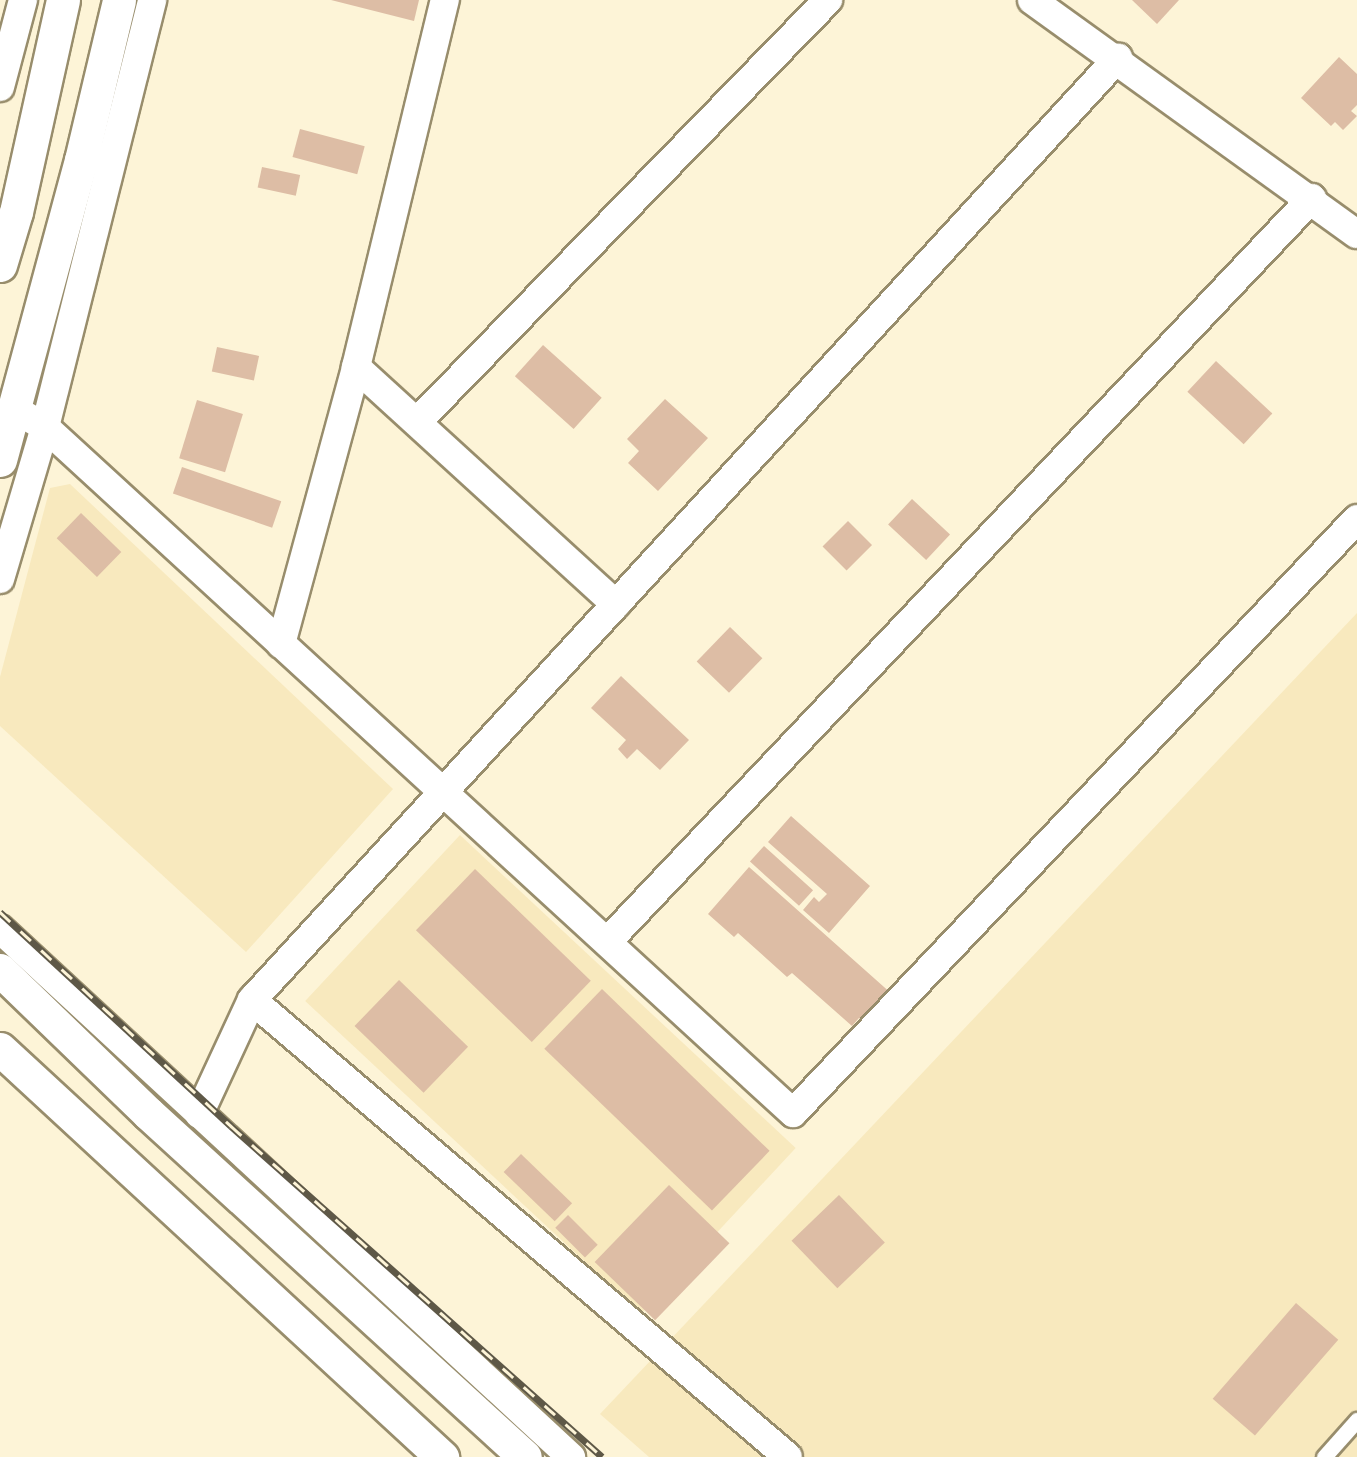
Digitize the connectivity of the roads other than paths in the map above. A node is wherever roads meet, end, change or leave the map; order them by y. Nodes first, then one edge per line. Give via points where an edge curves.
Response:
1 (23, 0) edge
2 (63, 0) edge
3 (119, 0) edge
4 (152, 0) edge
5 (445, 0) edge
6 (828, 0) edge
7 (1032, 0) edge
8 (1118, 58) junction
9 (0, 87) edge
10 (1312, 198) junction
11 (1357, 234) edge
12 (0, 265) edge
13 (356, 367) junction
14 (14, 409) junction
15 (418, 421) junction
16 (45, 428) junction
17 (0, 460) edge
18 (1357, 519) edge
19 (0, 579) edge
20 (616, 604) junction
21 (281, 644) junction
22 (443, 792) junction
23 (0, 929) edge
24 (607, 942) junction
25 (0, 970) edge
26 (252, 1000) junction
27 (0, 1048) edge
28 (199, 1114) junction
29 (1357, 1420) edge
30 (442, 1457) edge
31 (525, 1457) edge
32 (571, 1457) edge
33 (788, 1457) edge
34 (1323, 1457) edge

1 - 9 street
2 - 12 main road via 16,212
3 - 14 main road
4 - 16 street
5 - 13 street
6 - 15 street
7 - 8 street
8 - 10 street
8 - 20 street
10 - 11 street
10 - 24 street
13 - 15 street
13 - 21 street
14 - 16 street
14 - 17 main road
15 - 20 street
16 - 19 street
16 - 21 street
18 - 24 street via 794,1113
20 - 22 street
21 - 22 street
22 - 24 street
22 - 26 street
23 - 28 street
25 - 31 main road via 148,1113
26 - 28 street
26 - 33 street
27 - 30 main road
28 - 32 street
29 - 34 lane

